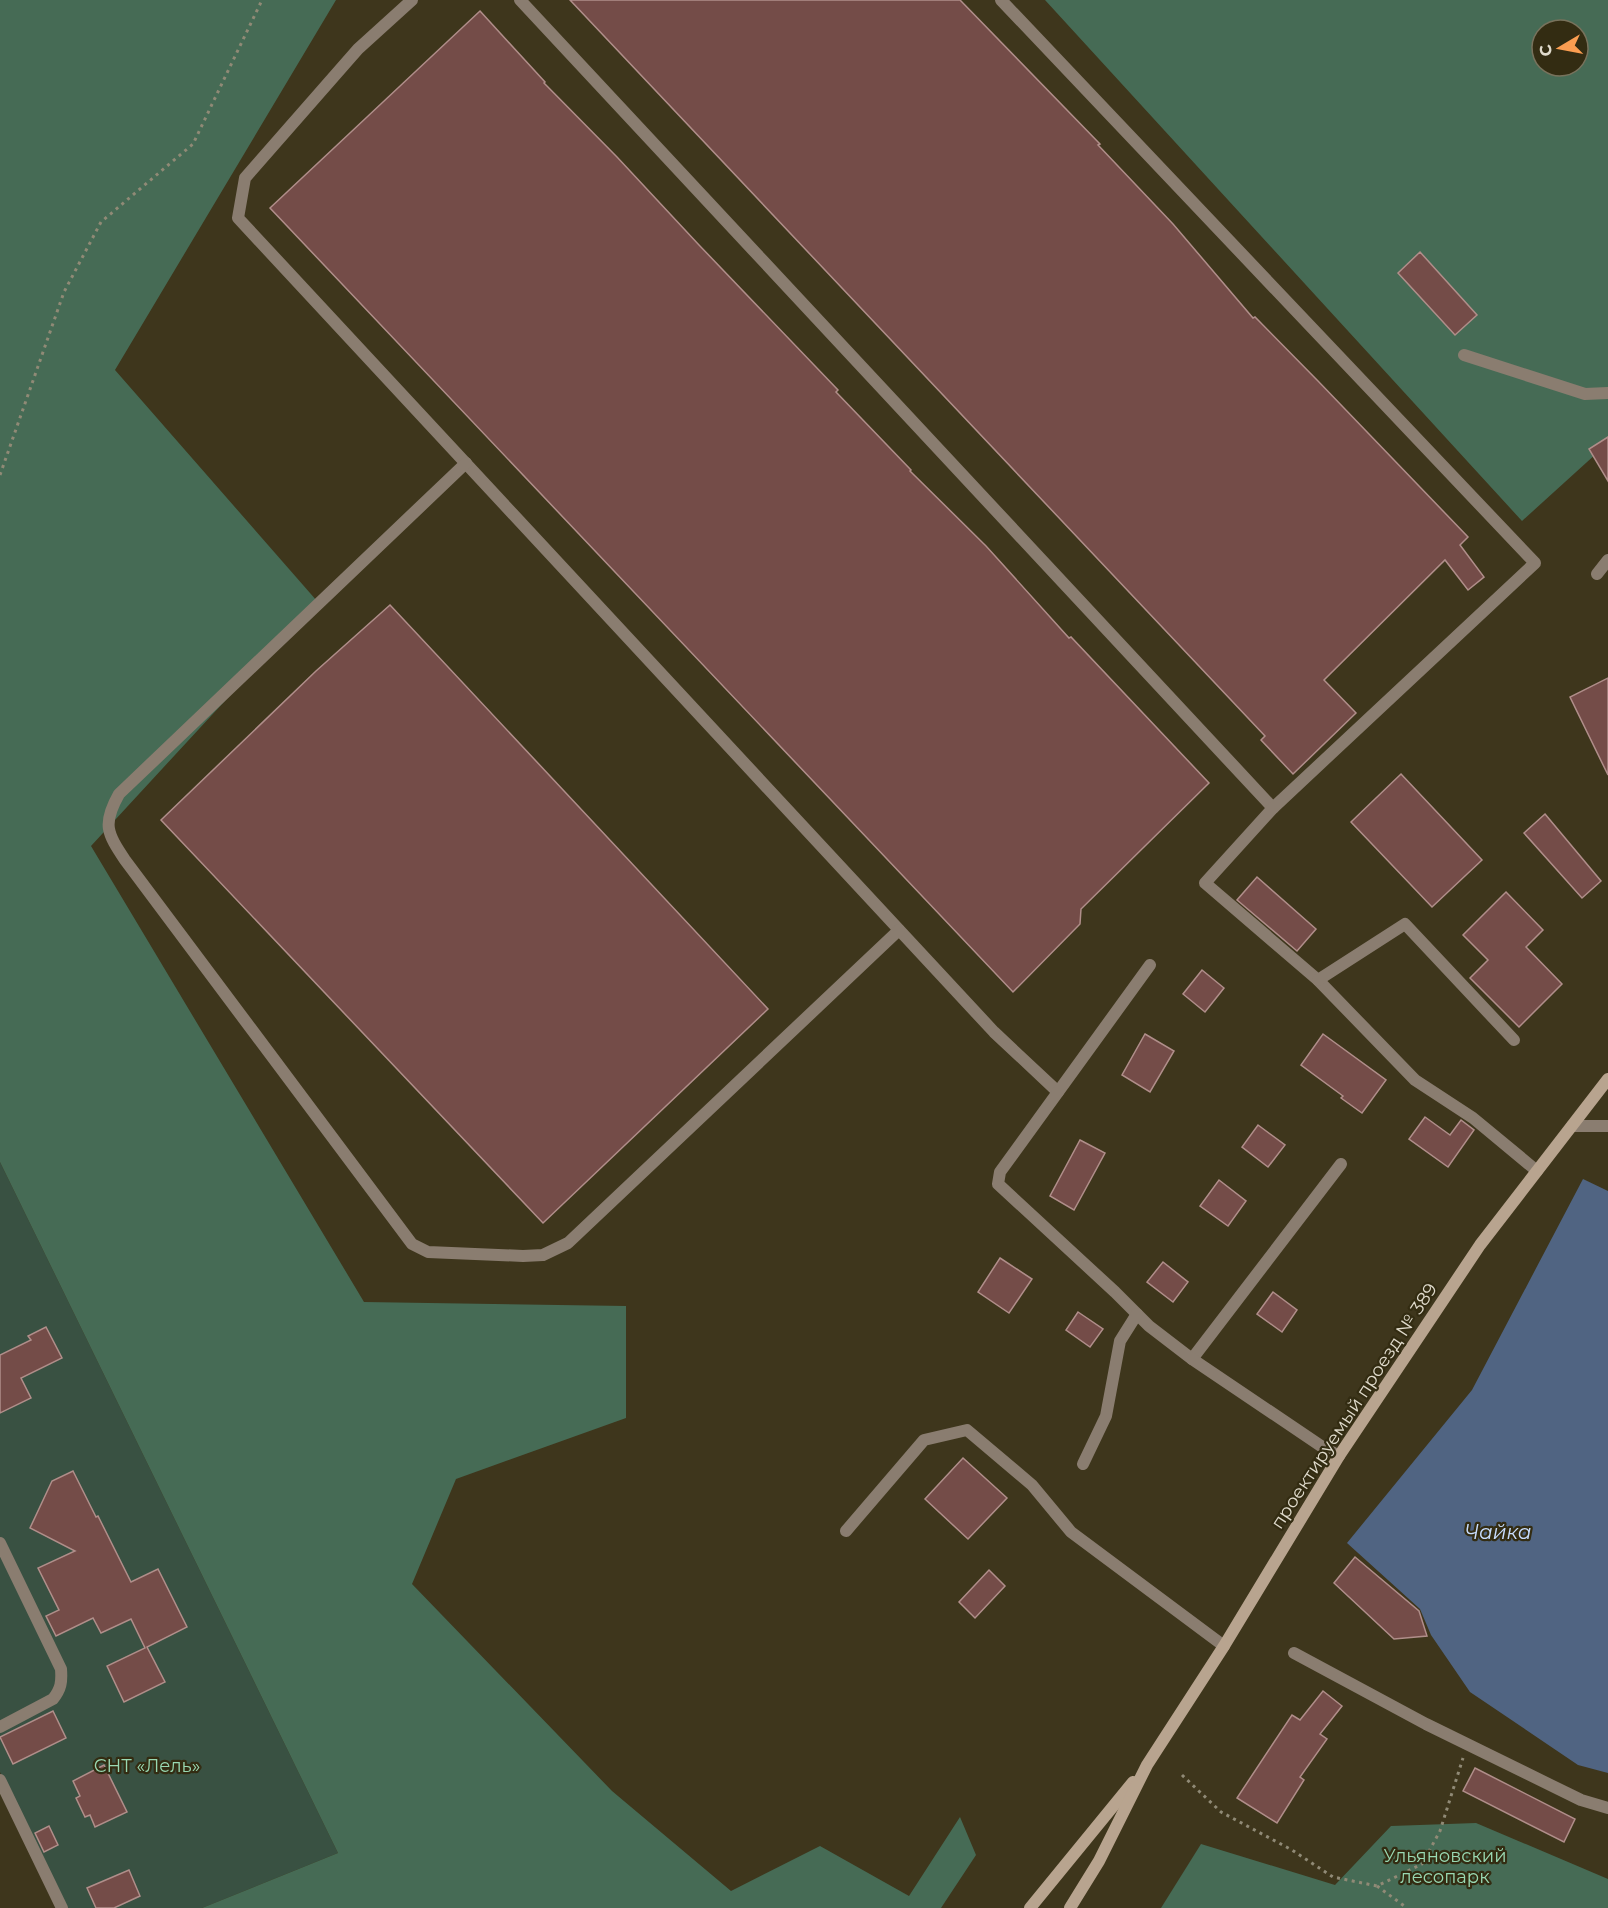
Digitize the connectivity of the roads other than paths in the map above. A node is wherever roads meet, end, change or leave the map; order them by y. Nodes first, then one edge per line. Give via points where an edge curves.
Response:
1 (412, 0) edge
2 (520, 0) edge
3 (1001, 0) edge
4 (1464, 355) dead end
5 (1608, 393) edge
6 (466, 463) junction
7 (1608, 560) edge
8 (1597, 574) dead end
9 (1273, 808) junction
10 (899, 930) junction
11 (1150, 965) dead end
12 (1318, 980) junction
13 (1514, 1040) dead end
14 (1608, 1079) edge
15 (1058, 1092) junction
16 (1572, 1126) junction
17 (1608, 1126) edge
18 (1341, 1164) dead end
19 (1537, 1171) junction
20 (1137, 1314) junction
21 (1192, 1359) junction
22 (1339, 1456) junction
23 (1083, 1464) dead end
24 (846, 1531) dead end
25 (0, 1543) edge
26 (1224, 1646) junction
27 (1294, 1653) dead end
28 (0, 1727) edge
29 (1147, 1765) junction
30 (0, 1780) edge
31 (1608, 1808) edge
32 (62, 1908) edge
33 (1030, 1908) edge
34 (1070, 1908) edge

1 - 6 street via 358,49 245,178 238,218
2 - 9 street
3 - 9 street via 1535,563
4 - 5 street via 1585,394
6 - 10 street
6 - 10 street via 119,794 108,813 110,838 125,860 412,1244 428,1252 523,1256 543,1254 568,1243
7 - 8 street
9 - 12 street via 1205,883
10 - 15 street via 994,1032
11 - 15 street
12 - 13 street via 1405,924
12 - 19 street via 1415,1080 1473,1118
14 - 16 main road, проектируемый проезд № 389
15 - 20 street via 1000,1172 998,1184
16 - 17 street
16 - 19 main road, проектируемый проезд № 389
18 - 21 street
19 - 22 main road, проектируемый проезд № 389 via 1480,1245
20 - 21 street
20 - 23 street via 1120,1341 1106,1416
21 - 22 street
22 - 26 main road, проектируемый проезд № 389
24 - 26 street via 924,1440 967,1431 1032,1485 1071,1532
25 - 28 street via 61,1669 63,1682 53,1699
26 - 29 main road, проектируемый проезд № 389
27 - 31 street via 1581,1800
29 - 33 main road, проектируемый проезд № 389
29 - 34 main road, проектируемый проезд № 389 via 1099,1861
30 - 32 street

